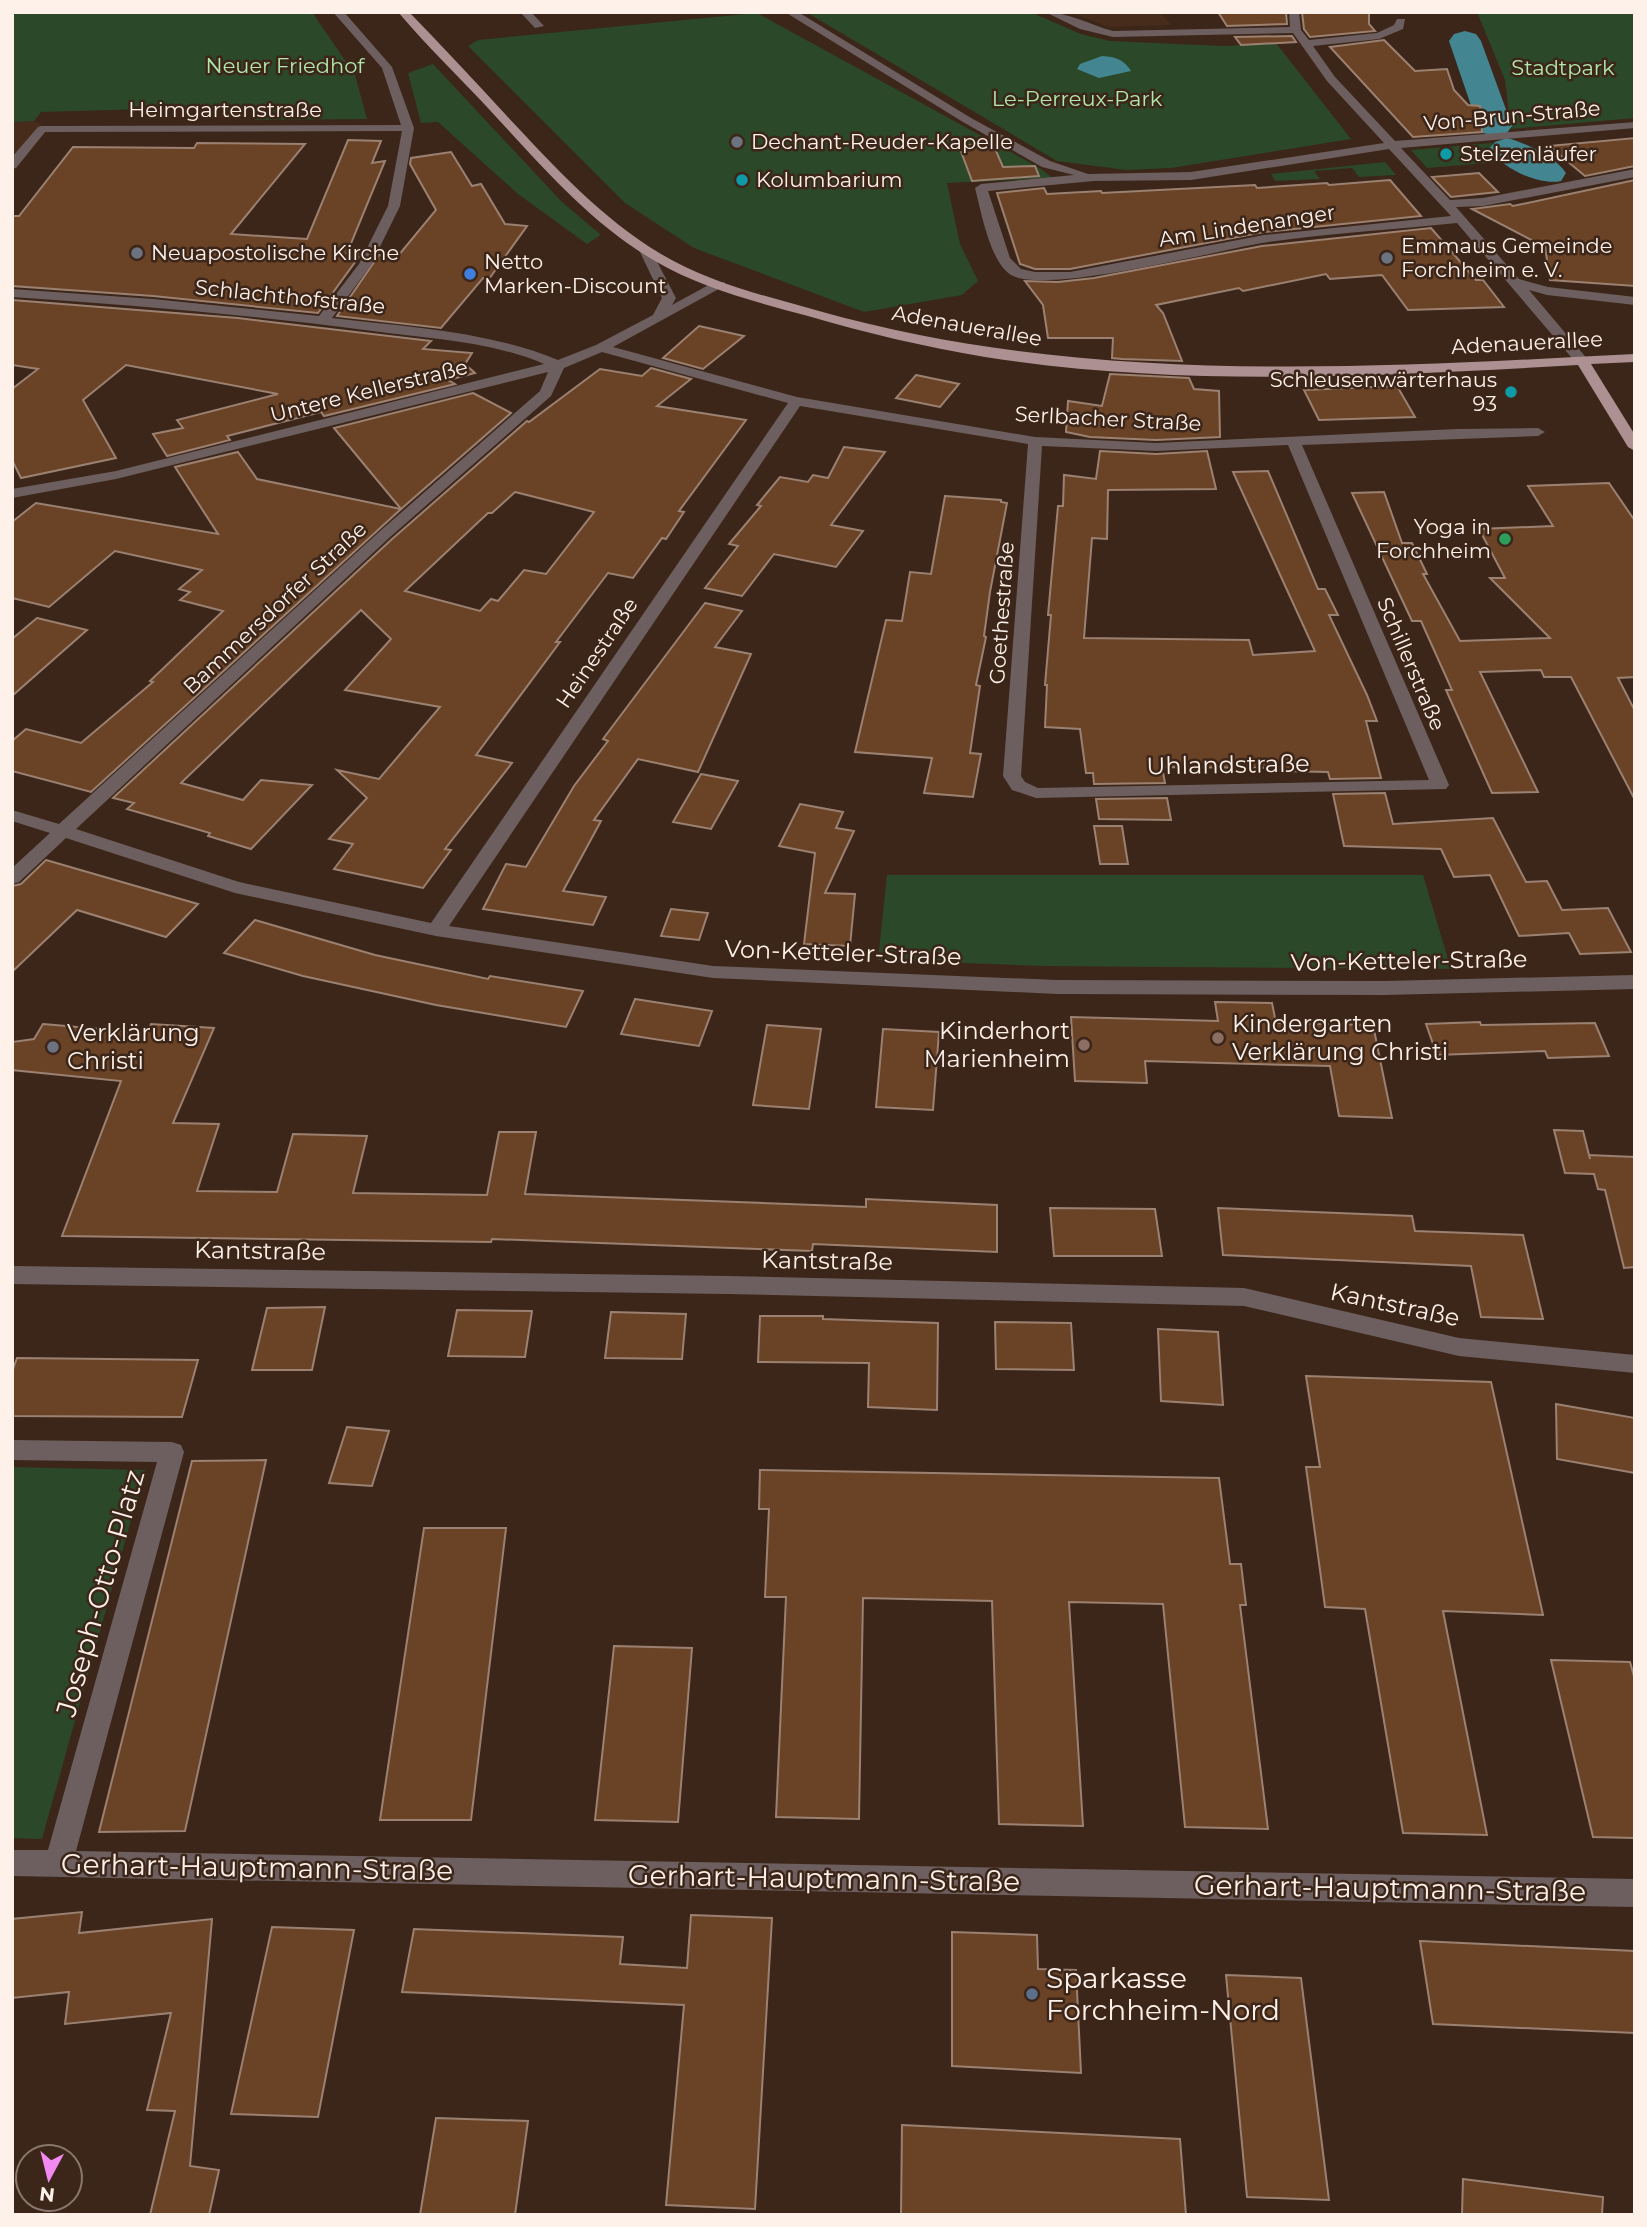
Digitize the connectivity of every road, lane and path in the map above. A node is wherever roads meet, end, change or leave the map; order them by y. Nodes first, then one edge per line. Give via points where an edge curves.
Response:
1 (338, 12) edge
2 (403, 12) edge
3 (525, 12) edge
4 (790, 12) edge
5 (1050, 12) edge
6 (1294, 12) edge
7 (1401, 21) dead end
8 (540, 26) dead end
9 (1296, 30) junction
10 (1305, 44) junction
11 (1635, 125) edge
12 (408, 128) junction
13 (1392, 145) junction
14 (12, 165) edge
15 (1635, 173) edge
16 (1094, 177) junction
17 (1447, 204) junction
18 (1460, 219) junction
19 (645, 250) junction
20 (1517, 282) junction
21 (719, 285) junction
22 (12, 293) edge
23 (1635, 301) edge
24 (659, 316) junction
25 (323, 320) junction
26 (601, 348) junction
27 (1635, 358) edge
28 (1581, 361) junction
29 (558, 365) junction
30 (796, 401) junction
31 (1538, 432) dead end
32 (1035, 441) junction
33 (1294, 442) junction
34 (1635, 447) edge
35 (12, 494) edge
36 (1440, 785) joint
37 (1018, 786) joint
38 (12, 815) edge
39 (66, 830) junction
40 (12, 878) edge
41 (436, 930) junction
42 (1635, 982) edge
43 (12, 1275) edge
44 (1635, 1364) edge
45 (12, 1450) edge
46 (12, 1863) edge
47 (58, 1864) junction
48 (1635, 1893) edge

1 - 12 street via 387,68
2 - 19 main road, Adenauerallee via 568,187
3 - 8 street
4 - 16 street via 1046,164
5 - 9 street via 1113,34
6 - 9 street
7 - 10 street via 1399,27 1379,36
9 - 10 street
10 - 13 street
11 - 13 street, Von-Brun-Straße
12 - 14 street, Heimgartenstraße via 42,129
12 - 25 street via 394,206 365,265
13 - 16 street, Von-Brun-Straße via 1191,176
13 - 17 street
15 - 17 street via 1483,202
16 - 18 street, Am Lindenanger via 981,188 1009,267 1017,273 1070,276 1264,239
17 - 18 street
18 - 20 street
19 - 21 main road, Adenauerallee
19 - 24 street via 651,271 669,298
20 - 23 street via 1547,291
20 - 28 street
21 - 24 street, Untere Kellerstraße
21 - 28 main road, Adenauerallee via 906,339 1037,360 1203,373 1307,374
22 - 25 street, Schlachthofstraße
24 - 26 street, Untere Kellerstraße
25 - 29 street, Schlachthofstraße via 463,339 536,354
26 - 29 street, Untere Kellerstraße
26 - 30 street, Serlbacher Straße
27 - 28 main road, Adenauerallee
28 - 34 main road
29 - 35 street, Untere Kellerstraße via 116,475
29 - 39 street, Bammersdorfer Straße via 546,393 384,535
30 - 32 street, Serlbacher Straße
30 - 41 street, Heinestraße
31 - 33 street, Serlbacher Straße
32 - 33 street, Serlbacher Straße via 1156,447
32 - 37 street, Goethestraße via 1012,776
33 - 36 street, Schillerstraße
36 - 37 street, Uhlandstraße via 1036,793
38 - 39 street, Von-Ketteler-Straße
39 - 40 street, Bammersdorfer Straße
39 - 41 street, Von-Ketteler-Straße via 235,887
41 - 42 street, Von-Ketteler-Straße via 713,972 1057,986 1385,988
43 - 44 street, Kantstraße via 1244,1297 1459,1347
45 - 47 street, Joseph-Otto-Platz via 172,1452
46 - 47 street, Gerhart-Hauptmann-Straße
47 - 48 street, Gerhart-Hauptmann-Straße

